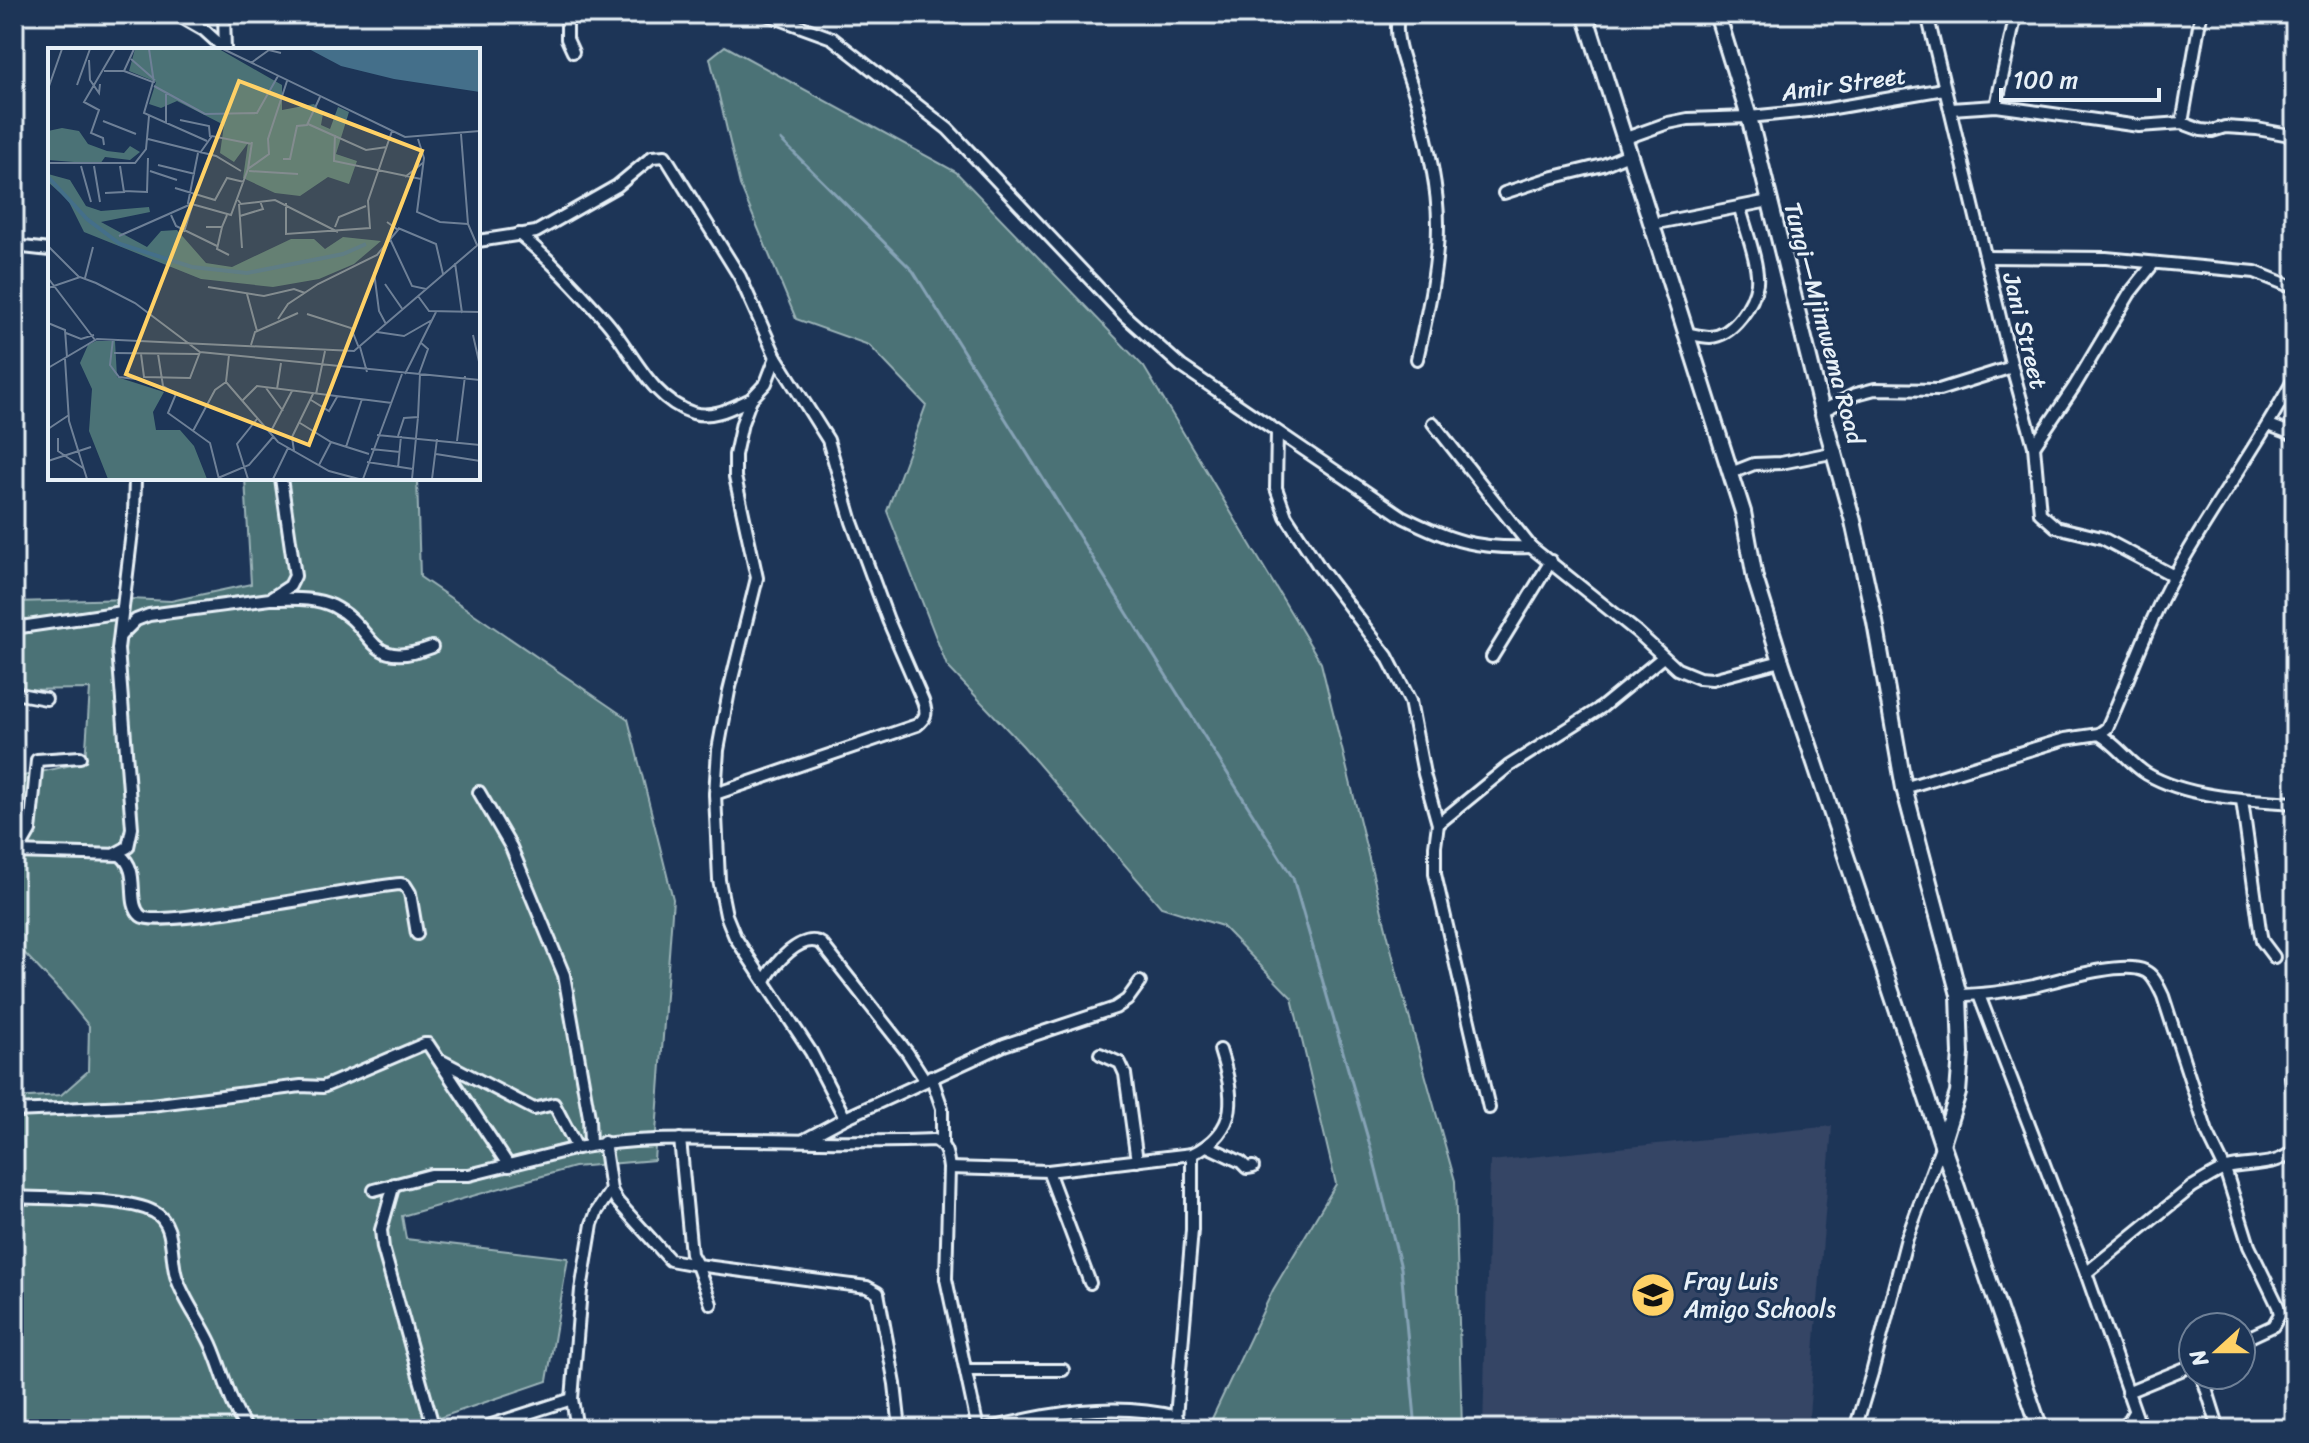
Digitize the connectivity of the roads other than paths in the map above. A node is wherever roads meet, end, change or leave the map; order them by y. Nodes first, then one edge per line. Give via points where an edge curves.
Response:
1 (176, 14) edge
2 (567, 14) edge
3 (766, 14) edge
4 (1400, 14) edge
5 (1585, 14) edge
6 (1717, 14) edge
7 (1927, 14) edge
8 (2016, 14) edge
9 (2201, 14) edge
10 (226, 15) edge
11 (223, 48) edge
12 (225, 48) edge
13 (573, 52) dead end
14 (1944, 89) junction
15 (1996, 106) junction
16 (1951, 109) junction
17 (1749, 117) junction
18 (2182, 123) junction
19 (2295, 136) edge
20 (1626, 138) junction
21 (1631, 153) junction
22 (1504, 193) dead end
23 (1769, 201) junction
24 (1740, 208) junction
25 (1652, 224) junction
26 (519, 234) junction
27 (480, 241) edge
28 (14, 246) edge
29 (48, 250) edge
30 (1986, 257) junction
31 (2153, 264) junction
32 (2295, 288) edge
33 (1684, 333) junction
34 (776, 357) junction
35 (1417, 359) dead end
36 (2012, 367) junction
37 (2295, 377) edge
38 (751, 399) junction
39 (1822, 411) junction
40 (1433, 423) dead end
41 (2269, 425) junction
42 (1277, 432) junction
43 (2295, 435) edge
44 (2034, 446) junction
45 (1836, 452) junction
46 (1731, 473) junction
47 (135, 480) edge
48 (281, 480) edge
49 (1531, 547) junction
50 (1551, 561) junction
51 (2174, 576) junction
52 (270, 599) junction
53 (122, 612) junction
54 (14, 628) edge
55 (119, 637) junction
56 (432, 647) dead end
57 (1492, 657) dead end
58 (1663, 657) junction
59 (1781, 661) junction
60 (14, 693) edge
61 (46, 699) dead end
62 (2099, 734) junction
63 (80, 757) dead end
64 (1904, 788) junction
65 (479, 792) dead end
66 (715, 794) junction
67 (2242, 800) junction
68 (2295, 803) edge
69 (1438, 824) junction
70 (16, 852) edge
71 (115, 854) junction
72 (417, 934) dead end
73 (2274, 957) dead end
74 (765, 981) junction
75 (1140, 982) dead end
76 (1959, 995) junction
77 (1979, 995) junction
78 (1220, 1050) dead end
79 (1100, 1054) dead end
80 (442, 1061) junction
81 (2295, 1063) edge
82 (928, 1078) junction
83 (1489, 1108) dead end
84 (2295, 1109) edge
85 (14, 1111) edge
86 (845, 1118) junction
87 (680, 1139) junction
88 (804, 1140) junction
89 (604, 1142) junction
90 (942, 1144) junction
91 (1942, 1144) junction
92 (590, 1145) junction
93 (1207, 1146) junction
94 (577, 1148) junction
95 (2295, 1149) edge
96 (1192, 1154) junction
97 (1137, 1161) junction
98 (509, 1166) junction
99 (1253, 1167) dead end
100 (949, 1168) junction
101 (2225, 1169) junction
102 (1048, 1171) junction
103 (394, 1184) junction
104 (374, 1190) dead end
105 (611, 1190) junction
106 (14, 1197) edge
107 (697, 1265) junction
108 (2086, 1273) junction
109 (1090, 1283) dead end
110 (711, 1304) dead end
111 (2257, 1334) edge
112 (966, 1370) junction
113 (1063, 1370) dead end
114 (2177, 1372) edge
115 (2207, 1391) edge
116 (2127, 1392) junction
117 (2029, 1396) junction
118 (572, 1399) junction
119 (2134, 1412) junction
120 (1177, 1417) junction
121 (491, 1425) dead end
122 (247, 1429) edge
123 (434, 1429) edge
124 (577, 1429) edge
125 (900, 1429) edge
126 (978, 1429) edge
127 (987, 1429) edge
128 (1175, 1429) edge
129 (1855, 1429) edge
130 (2034, 1429) edge
131 (2040, 1429) edge
132 (2124, 1429) edge
133 (2141, 1429) edge
134 (2219, 1429) edge

1 - 11 street
2 - 13 street
3 - 42 street via 832,38 922,107 1125,316 1181,366
4 - 35 street via 1396,30 1419,105 1438,226
5 - 20 street
6 - 17 street, Tungi—Mjimwema Road
7 - 14 street, Jani Street
8 - 15 street
9 - 18 street
10 - 12 street
14 - 16 street, Jani Street
14 - 17 street, Amir Street
15 - 16 street
15 - 18 street via 2139,126
16 - 30 street, Jani Street
17 - 20 street, Amir Street via 1688,119
17 - 23 street, Tungi—Mjimwema Road
18 - 19 street via 2201,130 2257,129
20 - 21 street
21 - 22 street
21 - 25 street
23 - 24 street
23 - 39 street, Tungi—Mjimwema Road
24 - 25 street
24 - 33 street via 1757,281 1753,297 1744,314 1722,333
25 - 33 street
26 - 27 street
26 - 34 street via 536,232 617,186 652,157 665,156 740,277
26 - 38 street via 607,323 667,398 709,415
28 - 29 street
30 - 31 street via 2106,258
30 - 36 street, Jani Street
31 - 32 street via 2255,272
31 - 44 street
33 - 46 street
34 - 38 street via 766,383
34 - 66 street via 828,440 852,522 927,711 917,725
36 - 39 street via 1939,390 1875,389
36 - 44 street, Jani Street
37 - 41 street
38 - 66 street via 735,455 735,477 757,578 729,691
39 - 45 street, Tungi—Mjimwema Road
40 - 49 street
41 - 43 street
41 - 51 street
42 - 49 street via 1435,533 1494,549
42 - 69 street via 1278,501 1394,667 1410,701
44 - 51 street, Jani Street via 2040,513 2048,522 2102,538
45 - 46 street via 1748,465
45 - 64 street, Tungi—Mjimwema Road via 1880,646
46 - 59 street
47 - 53 street
48 - 52 street via 295,576
49 - 50 street
50 - 57 street
50 - 58 street
51 - 62 street via 2107,728
52 - 55 street via 149,615
52 - 56 street via 332,606 369,641 392,654
53 - 54 street
53 - 55 street
55 - 71 street via 132,828 128,847
58 - 59 street via 1687,675 1712,679
58 - 69 street via 1602,707 1509,766
59 - 91 street
60 - 61 street
62 - 64 street via 2065,739
62 - 67 street via 2162,782
63 - 70 street via 37,760 30,831
64 - 76 street, Tungi—Mjimwema Road
65 - 92 street via 511,847 564,975
66 - 74 street via 726,915
67 - 68 street
67 - 73 street via 2262,941
69 - 83 street via 1435,874
70 - 71 street
71 - 72 street via 128,863 144,919 217,914 401,884 410,893
74 - 82 street via 779,960 816,940
74 - 86 street
75 - 82 street via 1115,1008 1004,1045
76 - 77 street
76 - 91 street, Tungi—Mjimwema Road via 1958,1093
77 - 101 street via 2100,971 2148,972 2163,996 2207,1132
77 - 108 street
78 - 93 street via 1231,1110 1220,1135
79 - 97 street via 1120,1063 1125,1074
80 - 85 street via 424,1044 323,1087 151,1105
80 - 94 street via 534,1109 556,1105
80 - 98 street
81 - 84 street
82 - 86 street
82 - 90 street via 942,1108
86 - 88 street
87 - 88 street
87 - 89 street
87 - 107 street via 691,1254
88 - 90 street
89 - 92 street
89 - 105 street
90 - 100 street
91 - 117 street
91 - 129 street via 1907,1238
92 - 94 street
93 - 96 street
93 - 99 street
94 - 98 street
95 - 101 street via 2279,1160
96 - 97 street
96 - 120 street via 1192,1230
97 - 102 street
98 - 103 street
100 - 102 street
100 - 112 street via 946,1279
101 - 108 street via 2192,1187
101 - 111 street via 2249,1246 2280,1314 2273,1326
102 - 109 street
103 - 104 street
103 - 123 street via 381,1230 383,1248
105 - 107 street via 670,1260
105 - 118 street via 592,1224
106 - 122 street via 135,1204 156,1212 169,1229 176,1278
107 - 110 street
107 - 125 street via 874,1289 882,1303
108 - 116 street
112 - 113 street
112 - 126 street
114 - 116 street
115 - 134 street
116 - 119 street
117 - 130 street via 2026,1407
117 - 131 street
118 - 121 street
118 - 124 street
119 - 132 street
119 - 133 street
120 - 127 street via 1092,1410
120 - 128 street

